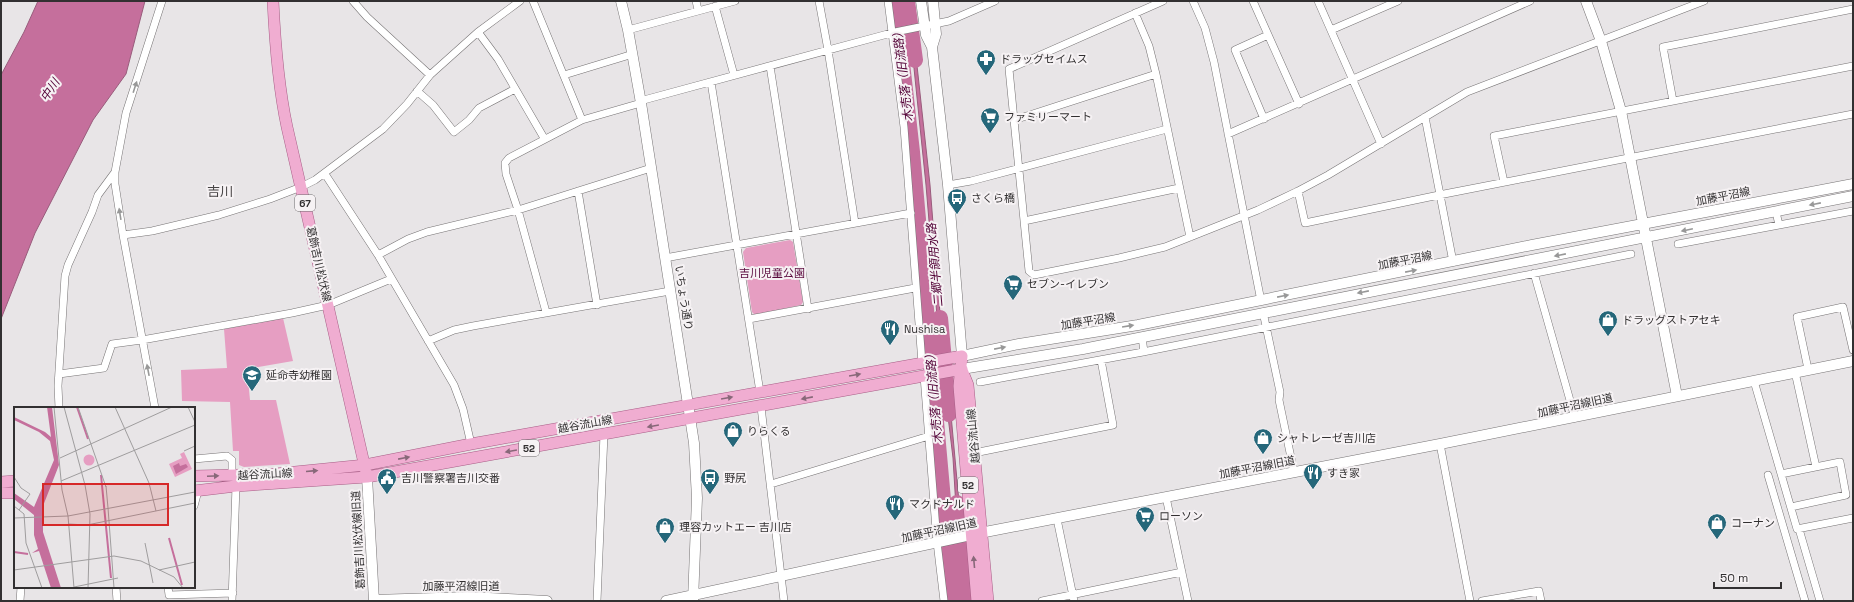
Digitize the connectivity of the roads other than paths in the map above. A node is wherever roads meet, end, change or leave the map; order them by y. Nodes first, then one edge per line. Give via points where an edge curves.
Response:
1 (162, 1) edge
2 (273, 1) edge
3 (353, 1) edge
4 (533, 1) edge
5 (621, 1) edge
6 (696, 1) edge
7 (735, 1) edge
8 (818, 1) edge
9 (888, 1) edge
10 (921, 1) edge
11 (932, 1) edge
12 (996, 1) edge
13 (1163, 1) edge
14 (1193, 1) edge
15 (1253, 1) edge
16 (1318, 1) edge
17 (1398, 1) edge
18 (1530, 1) edge
19 (1586, 1) edge
20 (1704, 1) edge
21 (516, 2) edge
22 (1516, 4) edge
23 (715, 6) junction
24 (1853, 9) edge
25 (698, 10) junction
26 (1135, 13) junction
27 (925, 25) junction
28 (628, 30) junction
29 (1331, 30) junction
30 (478, 32) junction
31 (894, 32) junction
32 (1268, 35) junction
33 (1601, 41) junction
34 (828, 50) junction
35 (633, 54) junction
36 (770, 66) junction
37 (1853, 66) edge
38 (1156, 74) junction
39 (430, 75) junction
40 (564, 75) junction
41 (734, 75) junction
42 (1353, 80) junction
43 (711, 82) junction
44 (515, 89) junction
45 (417, 91) junction
46 (1673, 101) junction
47 (641, 102) junction
48 (1298, 104) junction
49 (1621, 111) junction
50 (1853, 114) edge
51 (1425, 117) junction
52 (1264, 119) junction
53 (582, 120) junction
54 (1014, 120) junction
55 (1167, 129) junction
56 (1228, 134) junction
57 (544, 138) junction
58 (1381, 144) junction
59 (1631, 158) junction
60 (651, 168) junction
61 (1018, 168) junction
62 (115, 172) junction
63 (325, 174) junction
64 (1504, 182) junction
65 (1853, 184) edge
66 (948, 185) junction
67 (301, 187) junction
68 (1179, 188) junction
69 (578, 191) junction
70 (1298, 191) junction
71 (1439, 195) junction
72 (1853, 196) edge
73 (518, 210) junction
74 (1853, 210) edge
75 (1776, 212) junction
76 (911, 213) junction
77 (1244, 214) junction
78 (1024, 221) junction
79 (855, 223) junction
80 (1644, 224) junction
81 (1779, 225) junction
82 (796, 234) junction
83 (123, 236) junction
84 (1190, 237) junction
85 (1647, 238) junction
86 (1678, 244) dead end
87 (737, 245) junction
88 (1593, 249) junction
89 (1631, 254) dead end
90 (378, 255) junction
91 (665, 258) junction
92 (1596, 261) junction
93 (1453, 262) junction
94 (1534, 273) junction
95 (1456, 274) junction
96 (391, 279) junction
97 (915, 288) junction
98 (1459, 289) junction
99 (670, 291) junction
100 (1261, 301) junction
101 (328, 305) junction
102 (597, 305) junction
103 (808, 308) junction
104 (546, 312) junction
105 (1263, 312) junction
106 (749, 319) junction
107 (1266, 327) junction
108 (1142, 337) junction
109 (142, 340) junction
110 (428, 341) junction
111 (1853, 350) edge
112 (1144, 352) junction
113 (962, 356) junction
114 (1101, 360) junction
115 (1853, 360) edge
116 (922, 363) junction
117 (962, 369) junction
118 (1808, 370) junction
119 (1795, 372) junction
120 (59, 374) junction
121 (926, 375) junction
122 (1754, 380) junction
123 (980, 382) dead end
124 (760, 392) junction
125 (1677, 396) junction
126 (689, 406) junction
127 (761, 406) junction
128 (59, 407) edge
129 (156, 407) edge
130 (1575, 418) junction
131 (691, 419) junction
132 (604, 434) junction
133 (929, 436) junction
134 (471, 444) junction
135 (1440, 444) junction
136 (974, 453) junction
137 (195, 459) edge
138 (365, 465) junction
139 (1816, 467) junction
140 (1294, 472) junction
141 (1781, 474) junction
142 (232, 475) junction
143 (1768, 475) dead end
144 (195, 476) edge
145 (367, 477) junction
146 (14, 481) edge
147 (1, 482) edge
148 (771, 484) junction
149 (236, 486) junction
150 (196, 490) edge
151 (14, 493) edge
152 (1, 494) edge
153 (1166, 497) junction
154 (1791, 507) junction
155 (1853, 518) edge
156 (1057, 519) junction
157 (1799, 529) junction
158 (972, 535) junction
159 (939, 541) junction
160 (1182, 572) junction
161 (782, 576) junction
162 (20, 588) edge
163 (116, 588) edge
164 (168, 588) edge
165 (233, 593) junction
166 (693, 598) edge
167 (1073, 598) edge
168 (507, 599) edge
169 (374, 600) edge
170 (20, 601) edge
171 (117, 601) edge
172 (232, 601) edge
173 (547, 601) edge
174 (597, 601) edge
175 (666, 601) edge
176 (784, 601) edge
177 (944, 601) edge
178 (977, 601) edge
179 (988, 601) edge
180 (1042, 601) edge
181 (1188, 601) edge
182 (1470, 601) edge
183 (1482, 601) edge
184 (1541, 601) edge
185 (1805, 601) edge
186 (1820, 601) edge

62 -> 1 street via 126,113
2 - 67 main road, 葛飾吉川松伏線 / 67 via 280,94
3 - 39 street
4 - 40 street
5 - 28 street, いちょう通り
6 - 25 street
7 - 23 street
8 - 34 street
9 - 31 street
10 - 27 street
11 - 27 street
12 - 27 street via 950,21
13 - 26 street
14 - 56 street via 1211,50
15 - 32 street
16 - 29 street
17 - 29 street
18 - 22 street
19 - 33 street
20 - 33 street
21 - 30 street
22 - 42 street
23 - 25 street
23 - 41 street
24 - 46 street via 1663,47
25 - 28 street
26 - 38 street via 1150,46
26 - 54 street via 1009,69
27 - 31 street
27 - 66 street via 936,34 932,47
28 - 35 street, いちょう通り
29 - 42 street
30 - 39 street
30 - 44 street via 498,59
31 - 34 street
31 - 76 street
32 - 48 street
32 - 52 street via 1235,50
33 - 49 street
33 - 51 street via 1467,92
34 - 36 street
34 - 79 street
35 - 40 street
35 - 47 street, いちょう通り
36 - 41 street
36 - 82 street
37 - 46 street
38 - 54 street
38 - 55 street
39 - 45 street
40 - 53 street
41 - 43 street
42 - 48 street
42 - 58 street
43 - 47 street
43 - 87 street
44 - 45 street via 479,108 470,120 454,132 433,105
44 - 57 street
45 - 63 street via 383,129
46 - 49 street
47 - 53 street
47 - 60 street, いちょう通り
48 - 52 street
49 - 59 street
49 - 64 street via 1494,136
50 - 59 street
51 - 58 street
51 - 71 street
52 - 56 street
53 - 57 street
54 - 61 street
55 - 61 street
55 - 68 street
56 - 77 street
57 - 73 street via 509,158 505,163
58 - 70 street
59 - 64 street
59 - 80 street
60 - 69 street
60 - 91 street, いちょう通り
61 - 66 street
61 - 78 street
83 -> 62 street
62 - 120 street via 98,195 68,265 65,276
63 - 67 street
63 - 90 street
64 - 71 street
65 - 80 street, 加藤平沼線
66 - 113 street
67 - 83 street via 220,215
67 - 101 main road, 葛飾吉川松伏線 / 67
68 - 78 street
68 - 84 street
69 - 73 street
69 - 102 street
70 - 71 street via 1305,223
70 - 77 street
71 - 93 street
72 -> 75 street
73 - 90 street via 427,232
73 - 104 street
74 - 81 street
75 - 81 street
75 -> 85 street
76 - 79 street
76 - 97 street
77 - 84 street
77 - 100 street
78 - 84 street via 1029,271 1034,275 1149,251
79 - 82 street
80 - 85 street
80 - 93 street, 加藤平沼線
81 - 86 street
82 - 87 street
82 - 103 street
83 - 109 street
85 - 88 street
85 - 125 street
87 - 91 street
87 - 106 street
88 - 92 street
88 -> 95 street
89 - 92 street
90 - 96 street
91 - 99 street, いちょう通り
92 - 94 street
100 -> 93 street, 加藤平沼線
94 - 98 street
94 - 130 street
95 - 98 street
95 -> 105 street
96 - 101 street
96 - 110 street
97 - 103 street
97 - 116 street
98 - 107 street
99 - 102 street
99 - 126 street, いちょう通り
113 -> 100 street, 加藤平沼線
101 - 109 street
101 - 138 main road, 葛飾吉川松伏線 / 67
102 - 104 street
103 - 106 street
104 - 110 street via 454,330
105 - 107 street
105 - 108 street
106 - 124 street
107 - 112 street
107 - 140 street
108 - 112 street
108 - 117 street
109 - 120 street via 112,344 104,368 100,370
129 -> 109 street
110 - 134 street via 454,386 463,409
111 - 118 street via 1844,307 1797,317
112 - 114 street
113 - 116 main road, 越谷流山線 / 52
113 - 117 main road, 越谷流山線 / 52
114 - 123 street
114 - 136 street via 1113,425
115 - 118 street, 加藤平沼線旧道
124 -> 116 main road, 越谷流山線 / 52
117 - 121 main road, 越谷流山線 / 52
117 - 136 main road, 越谷流山線 / 52 via 968,385
117 - 158 main road, 越谷流山線 / 52 via 959,386
118 - 119 street, 加藤平沼線旧道
119 - 122 street, 加藤平沼線旧道
119 - 139 street
120 - 128 street
121 -> 127 main road, 越谷流山線 / 52
121 - 133 street
122 - 125 street, 加藤平沼線旧道
122 - 141 street
126 -> 124 main road, 越谷流山線 / 52
125 - 130 street, 加藤平沼線旧道
126 - 131 street, いちょう通り
126 - 134 main road, 越谷流山線 / 52
127 - 131 main road, 越谷流山線 / 52
127 - 148 street
130 - 135 street, 加藤平沼線旧道
131 -> 132 main road, 越谷流山線 / 52
131 - 166 street, いちょう通り via 697,498
132 -> 145 main road, 越谷流山線 / 52
132 - 174 street
133 - 148 street
133 - 159 street
138 -> 134 main road, 越谷流山線 / 52
135 - 140 street, 加藤平沼線旧道
135 - 182 street
136 - 158 main road, 越谷流山線 / 52
137 - 142 street via 227,456 232,460
142 -> 138 main road, 越谷流山線 / 52 via 275,474
138 - 145 main road, 葛飾吉川松伏線 / 67
139 - 141 street
139 - 154 street via 1840,462 1846,495
140 - 153 street, 加藤平沼線旧道
141 - 154 street
144 -> 142 main road, 越谷流山線 / 52
143 - 185 street
145 - 149 main road, 越谷流山線 / 52
145 - 169 street, 葛飾吉川松伏線旧道
146 - 147 main road
148 - 161 street
149 - 150 main road, 越谷流山線 / 52
149 - 165 street
151 - 152 main road
153 - 156 street, 加藤平沼線旧道
153 - 160 street
154 - 157 street
155 - 157 street
156 - 158 street, 加藤平沼線旧道
156 - 167 street
157 - 186 street
158 - 159 street, 加藤平沼線旧道
178 -> 158 main road, 越谷流山線 / 52
158 - 179 main road, 越谷流山線 / 52
159 - 161 street, 加藤平沼線旧道
159 - 177 street
160 - 167 street
160 - 181 street
161 - 166 street, 加藤平沼線旧道
161 - 176 street
162 - 170 street
163 - 171 street
164 - 165 street via 169,595
165 - 172 street
166 - 175 street, 加藤平沼線旧道
167 - 180 street
168 - 169 street, 加藤平沼線旧道 via 468,597
168 - 173 street, 加藤平沼線旧道
183 - 184 street via 1539,591

